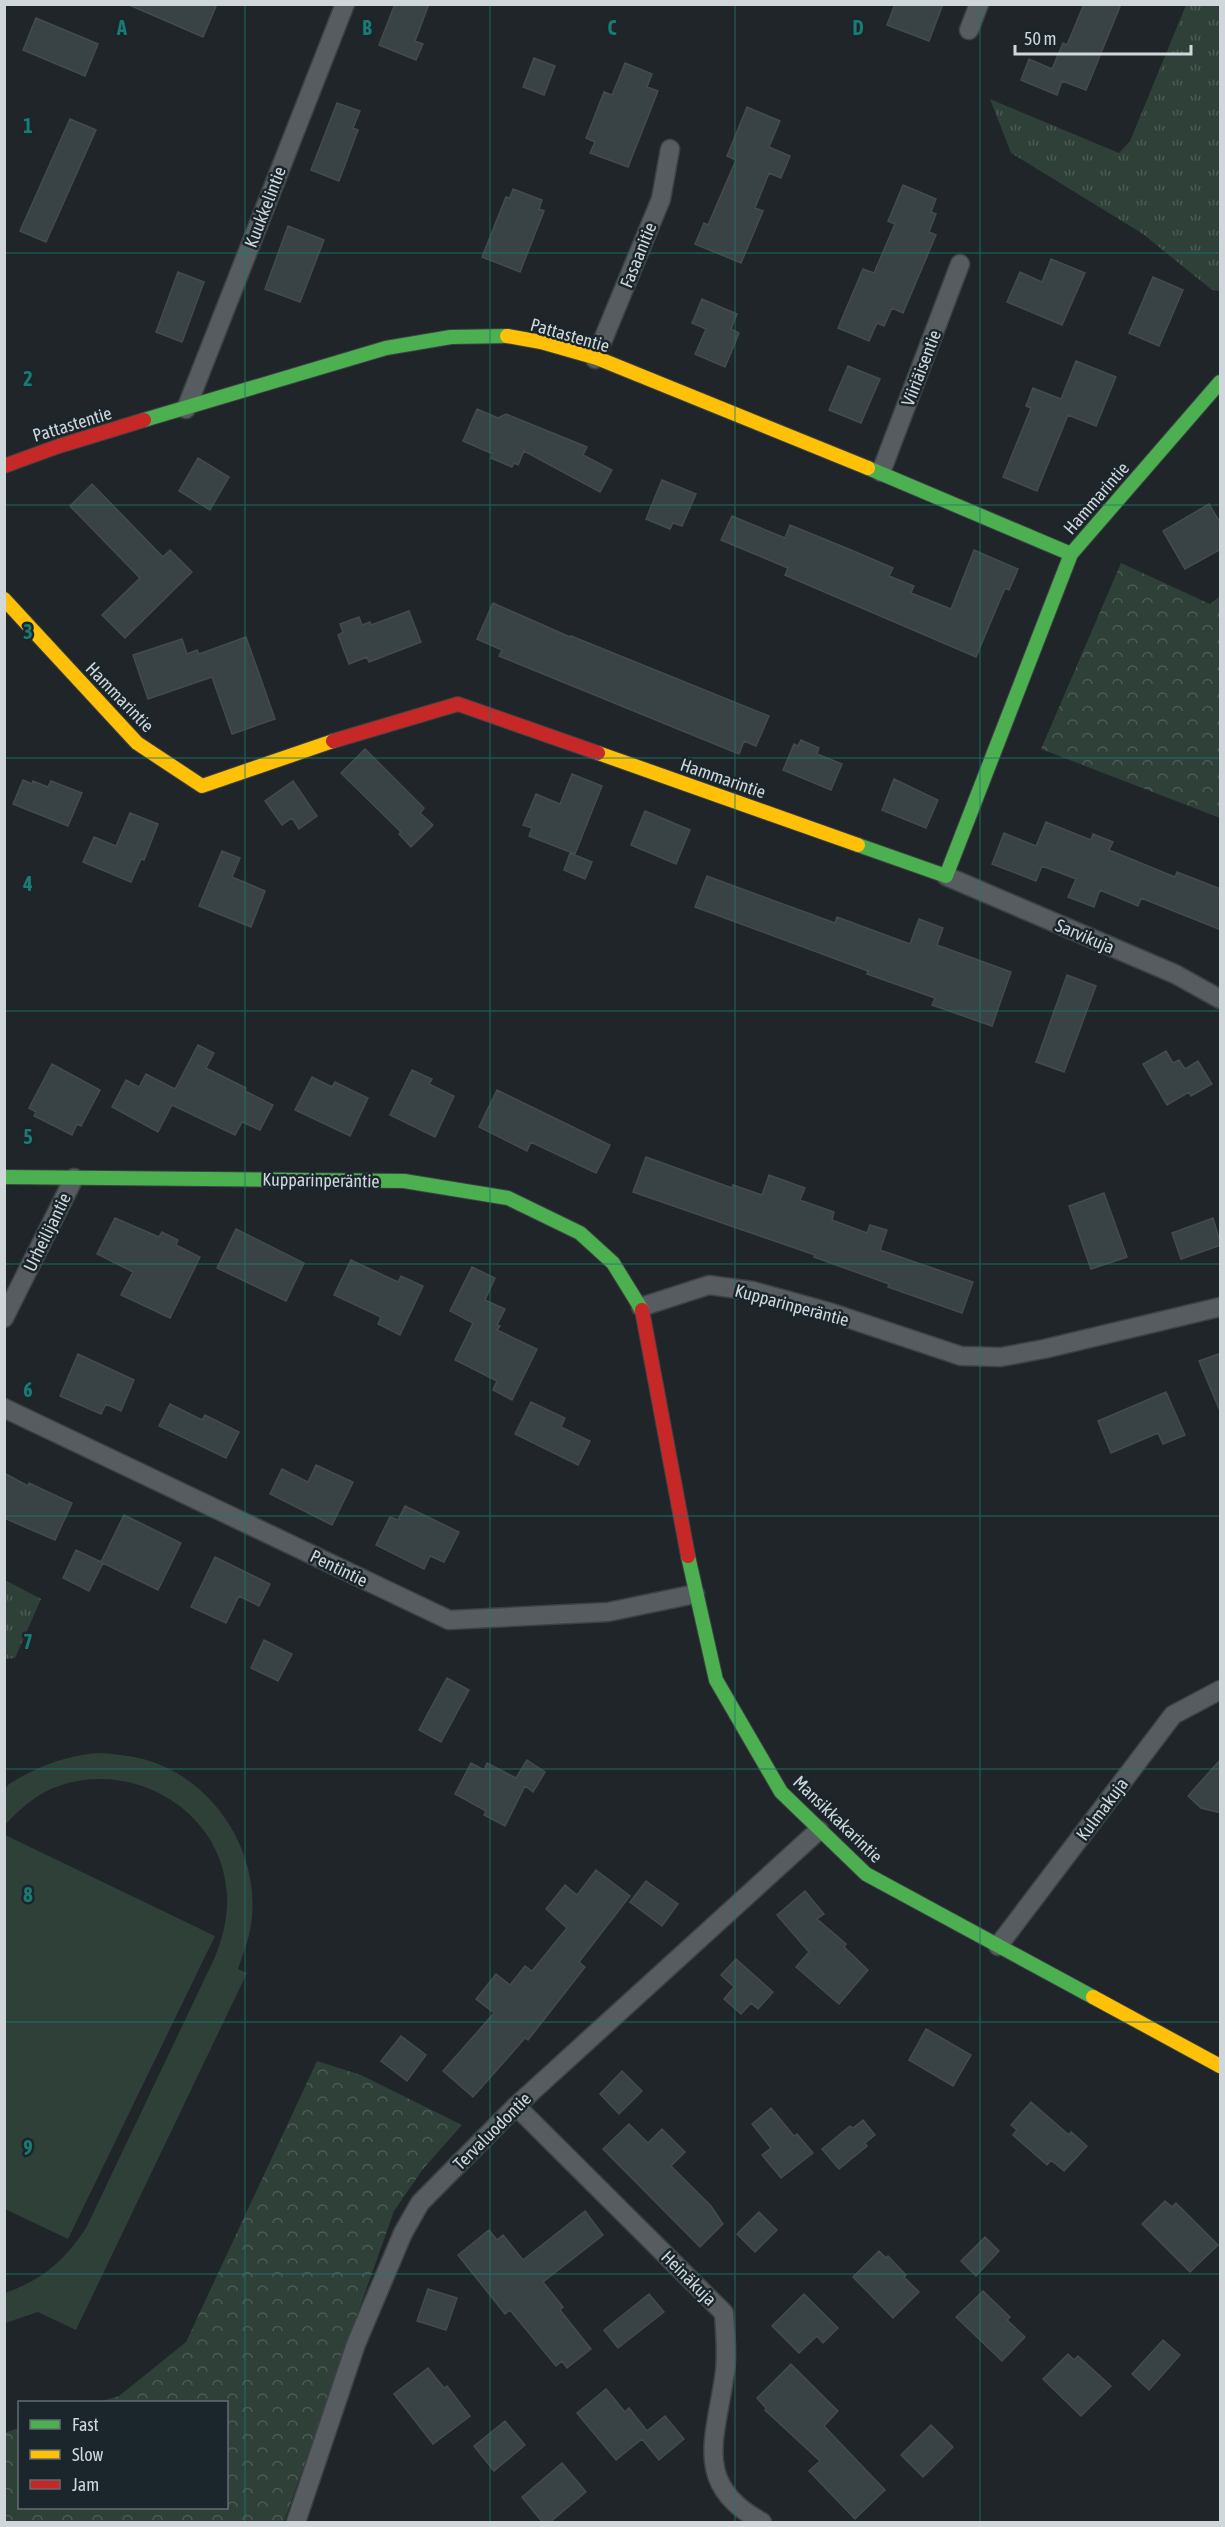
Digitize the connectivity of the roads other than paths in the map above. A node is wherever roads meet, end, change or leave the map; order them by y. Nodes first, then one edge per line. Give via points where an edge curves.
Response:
1 (345, 4) edge
2 (979, 4) edge
3 (969, 30) dead end
4 (670, 149) dead end
5 (960, 264) dead end
6 (595, 358) junction
7 (1221, 382) edge
8 (186, 409) junction
9 (4, 466) edge
10 (881, 472) junction
11 (1071, 554) junction
12 (4, 599) edge
13 (946, 876) junction
14 (1221, 999) edge
15 (4, 1177) edge
16 (74, 1178) junction
17 (641, 1306) junction
18 (1221, 1307) edge
19 (4, 1318) edge
20 (4, 1408) edge
21 (695, 1594) junction
22 (1221, 1690) edge
23 (819, 1830) junction
24 (998, 1946) junction
25 (1221, 2066) edge
26 (516, 2106) junction
27 (296, 2523) edge
28 (762, 2523) edge

1 - 8 street, Kuukkelintie
2 - 3 street
4 - 6 street, Fasaanitie via 661,199
5 - 10 street, Viiriäisentie
6 - 8 street, Pattastentie via 540,341 485,335 419,341
6 - 10 street, Pattastentie
7 - 11 street, Hammarintie
8 - 9 street, Pattastentie via 56,446
10 - 11 street, Pattastentie
11 - 13 street, Hammarintie
12 - 13 street, Hammarintie via 137,743 202,786 355,733 458,704
13 - 14 street, Sarvikuja via 1175,975
15 - 16 street, Kupparinperäntie
16 - 17 street, Kupparinperäntie via 404,1181 508,1198 580,1233 613,1263
16 - 19 street, Urheilijantie
17 - 18 street, Kupparinperäntie via 709,1285 753,1291 961,1356 1001,1357
17 - 21 street, Mansikkakarintie
20 - 21 street, Pentintie via 449,1620 608,1612
21 - 23 street, Mansikkakarintie via 717,1680 781,1792
22 - 24 street, Kulmakuja via 1173,1715
23 - 24 street, Mansikkakarintie via 866,1874
23 - 26 street, Tervaluodontie
24 - 25 street, Mansikkakarintie
26 - 27 street, Tervaluodontie via 420,2203 403,2233 356,2344
26 - 28 street, Heinäkuja via 724,2313 725,2375 712,2447 714,2470 723,2489

